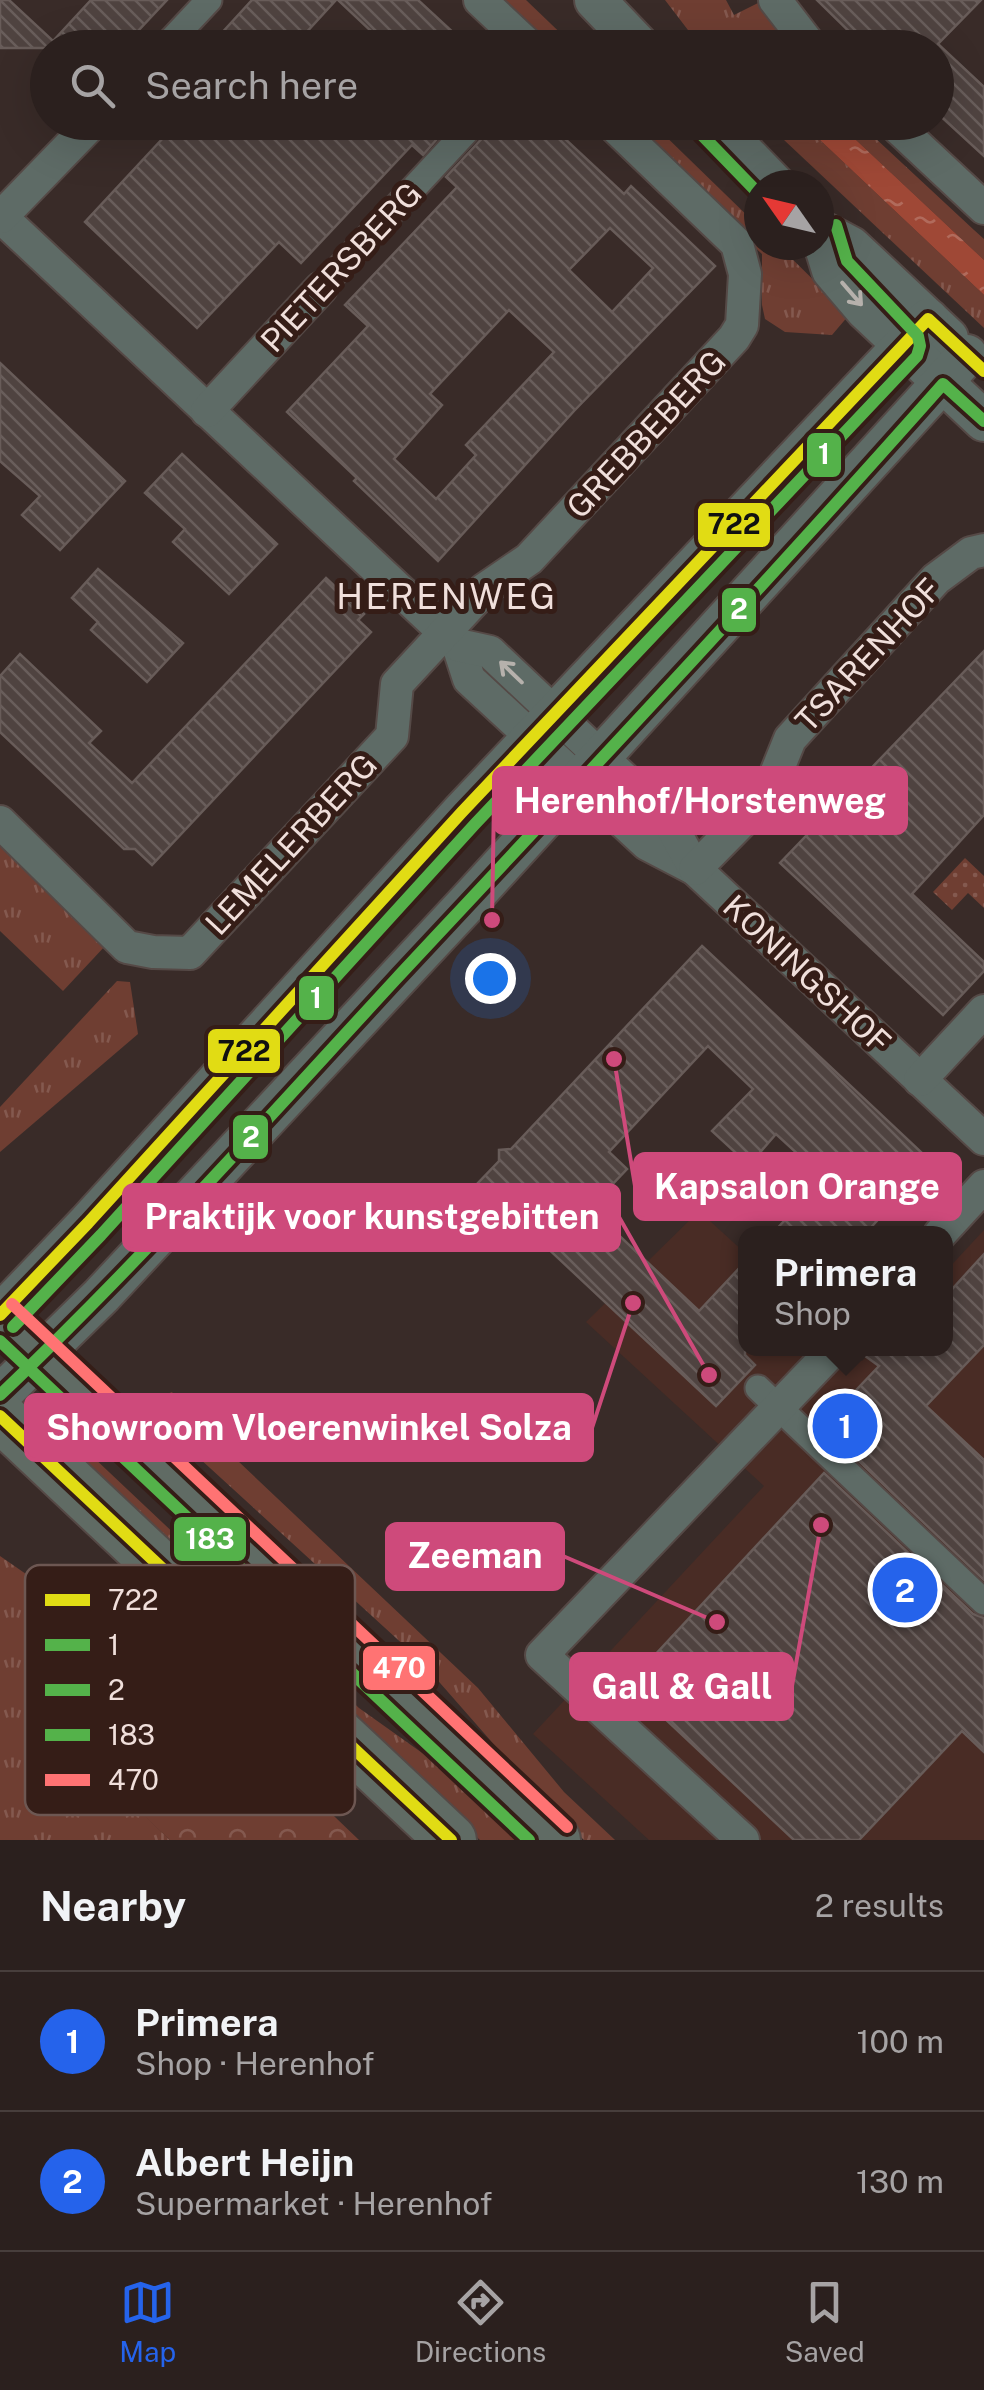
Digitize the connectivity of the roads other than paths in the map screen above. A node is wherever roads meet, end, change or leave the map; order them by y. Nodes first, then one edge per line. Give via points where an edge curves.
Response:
1 (209, 0) edge
2 (480, 0) edge
3 (595, 0) edge
4 (775, 0) edge
5 (181, 30) edge
6 (512, 30) edge
7 (624, 30) edge
8 (798, 30) edge
9 (75, 140) edge
10 (457, 140) edge
11 (629, 140) edge
12 (731, 140) edge
13 (911, 140) edge
14 (760, 170) edge
15 (984, 208) edge
16 (1, 217) edge
17 (829, 260) edge
18 (320, 288) joint
19 (916, 332) junction
20 (964, 370) edge
21 (207, 410) junction
22 (984, 420) edge
23 (984, 550) edge
24 (451, 638) junction
25 (544, 726) junction
26 (591, 770) junction
27 (0, 822) edge
28 (694, 869) junction
29 (984, 1011) edge
30 (920, 1080) junction
31 (984, 1139) edge
32 (984, 1186) edge
33 (947, 1226) edge
34 (0, 1316) edge
35 (824, 1356) edge
36 (41, 1357) junction
37 (0, 1395) edge
38 (769, 1398) junction
39 (0, 1416) edge
40 (158, 1565) edge
41 (263, 1565) edge
42 (984, 1602) edge
43 (355, 1651) edge
44 (355, 1750) edge
45 (451, 1840) edge
46 (556, 1840) edge
47 (743, 1840) edge

1 - 5 street
2 - 6 street
3 - 7 street
4 - 8 street
9 - 16 street
10 - 18 street, PIETERSBERG
11 - 24 street, GREBBEBERG via 737,244 744,274 742,325 529,560 485,590
12 - 14 street
13 - 15 street
16 - 21 street
17 - 19 street via 832,270
18 - 21 street, PIETERSBERG
19 - 20 street
19 - 25 street
20 - 22 street
20 - 26 street
21 - 24 street
23 - 28 street, TSARENHOF via 936,579 790,739 767,796
24 - 25 street via 490,652
24 - 27 street, LEMELERBERG via 398,684 392,736 190,953 126,947
25 - 26 street, KONINGSHOF
25 - 34 street
26 - 28 street, KONINGSHOF via 648,844
26 - 36 street
28 - 30 street, KONINGSHOF
29 - 30 street, KONINGSHOF
30 - 31 street, KONINGSHOF
32 - 33 street
34 - 36 main road
35 - 38 street
36 - 37 street
36 - 41 main road
38 - 42 street
38 - 47 street via 542,1655
39 - 40 main road
43 - 46 main road
44 - 45 main road

